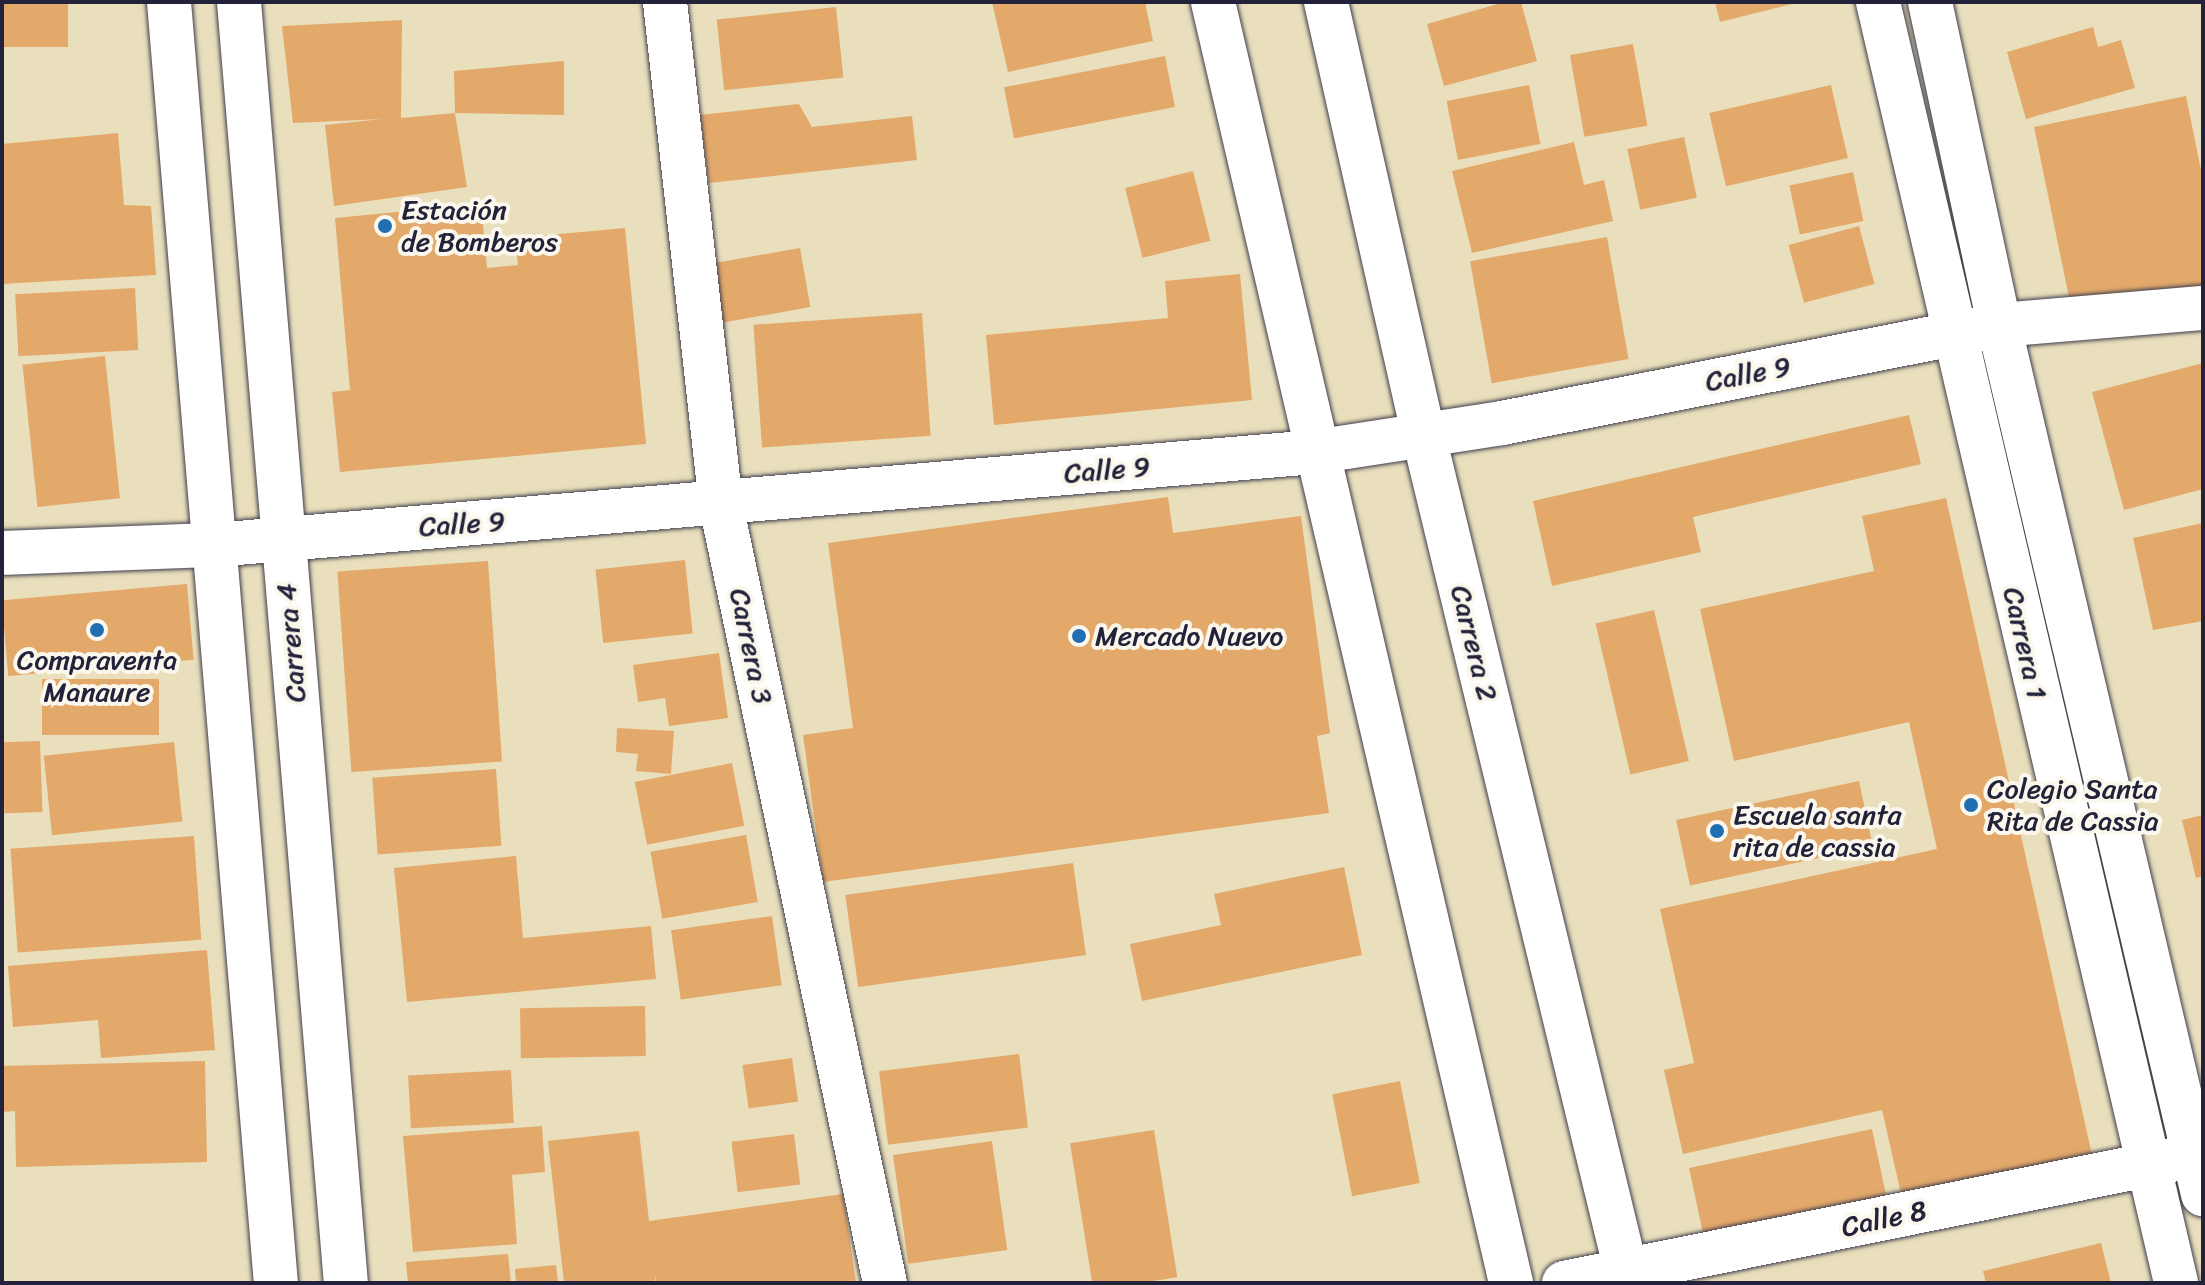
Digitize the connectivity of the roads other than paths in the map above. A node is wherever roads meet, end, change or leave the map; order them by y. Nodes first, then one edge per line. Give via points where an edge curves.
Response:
1 (169, 2) edge
2 (239, 2) edge
3 (665, 2) edge
4 (1213, 2) edge
5 (1326, 2) edge
6 (1878, 2) edge
7 (1930, 2) edge
8 (2203, 308) edge
9 (1999, 325) junction
10 (1952, 333) junction
11 (1424, 437) junction
12 (1315, 452) junction
13 (721, 505) junction
14 (282, 537) junction
15 (214, 545) junction
16 (2, 553) edge
17 (2148, 1165) junction
18 (2200, 1168) edge
19 (1628, 1278) edge
20 (276, 1283) edge
21 (346, 1283) edge
22 (885, 1283) edge
23 (1511, 1283) edge
24 (1564, 1283) edge
25 (2176, 1283) edge

1 - 15 street
2 - 14 street, Carrera 4
3 - 13 street, Carrera 3
4 - 12 street
5 - 11 street, Carrera 2
6 - 10 street, Carrera 1
7 - 9 street, Carrera 1
8 - 9 street, Calle 9
9 - 10 street, Calle 9
9 - 18 street, Carrera 1
10 - 11 street, Calle 9
10 - 17 street, Carrera 1
11 - 12 street, Calle 9
11 - 19 street, Carrera 2
12 - 13 street, Calle 9
12 - 23 street
13 - 14 street, Calle 9
13 - 22 street, Carrera 3
14 - 15 street, Calle 9
14 - 21 street, Carrera 4
15 - 16 street, Calle 9
15 - 20 street
17 - 18 street, Calle 8
17 - 19 street, Calle 8
17 - 25 street, Carrera 1
19 - 24 street, Calle 8

